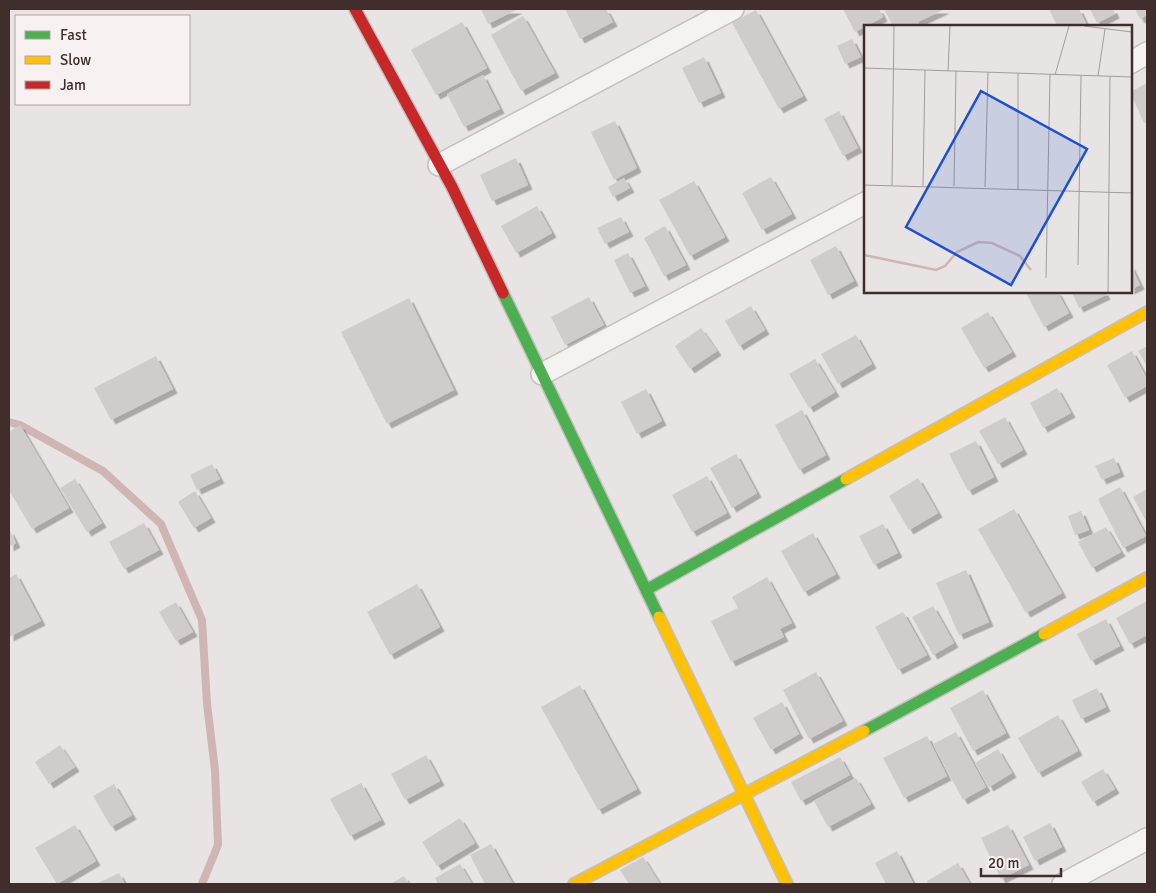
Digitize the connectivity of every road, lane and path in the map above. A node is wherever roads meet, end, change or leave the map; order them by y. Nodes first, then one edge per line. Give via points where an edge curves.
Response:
1 (355, 9) edge
2 (733, 9) edge
3 (1147, 53) edge
4 (1131, 62) edge
5 (439, 164) junction
6 (864, 204) edge
7 (1147, 312) edge
8 (542, 374) junction
9 (1147, 578) edge
10 (646, 590) junction
11 (744, 795) junction
12 (1147, 839) edge
13 (574, 884) edge
14 (787, 884) edge
15 (1063, 884) edge

1 - 5 street
2 - 5 street
3 - 4 street
5 - 8 street
6 - 8 street
7 - 10 street
8 - 10 street
9 - 11 street
10 - 11 street
11 - 13 street
11 - 14 street
12 - 15 street

